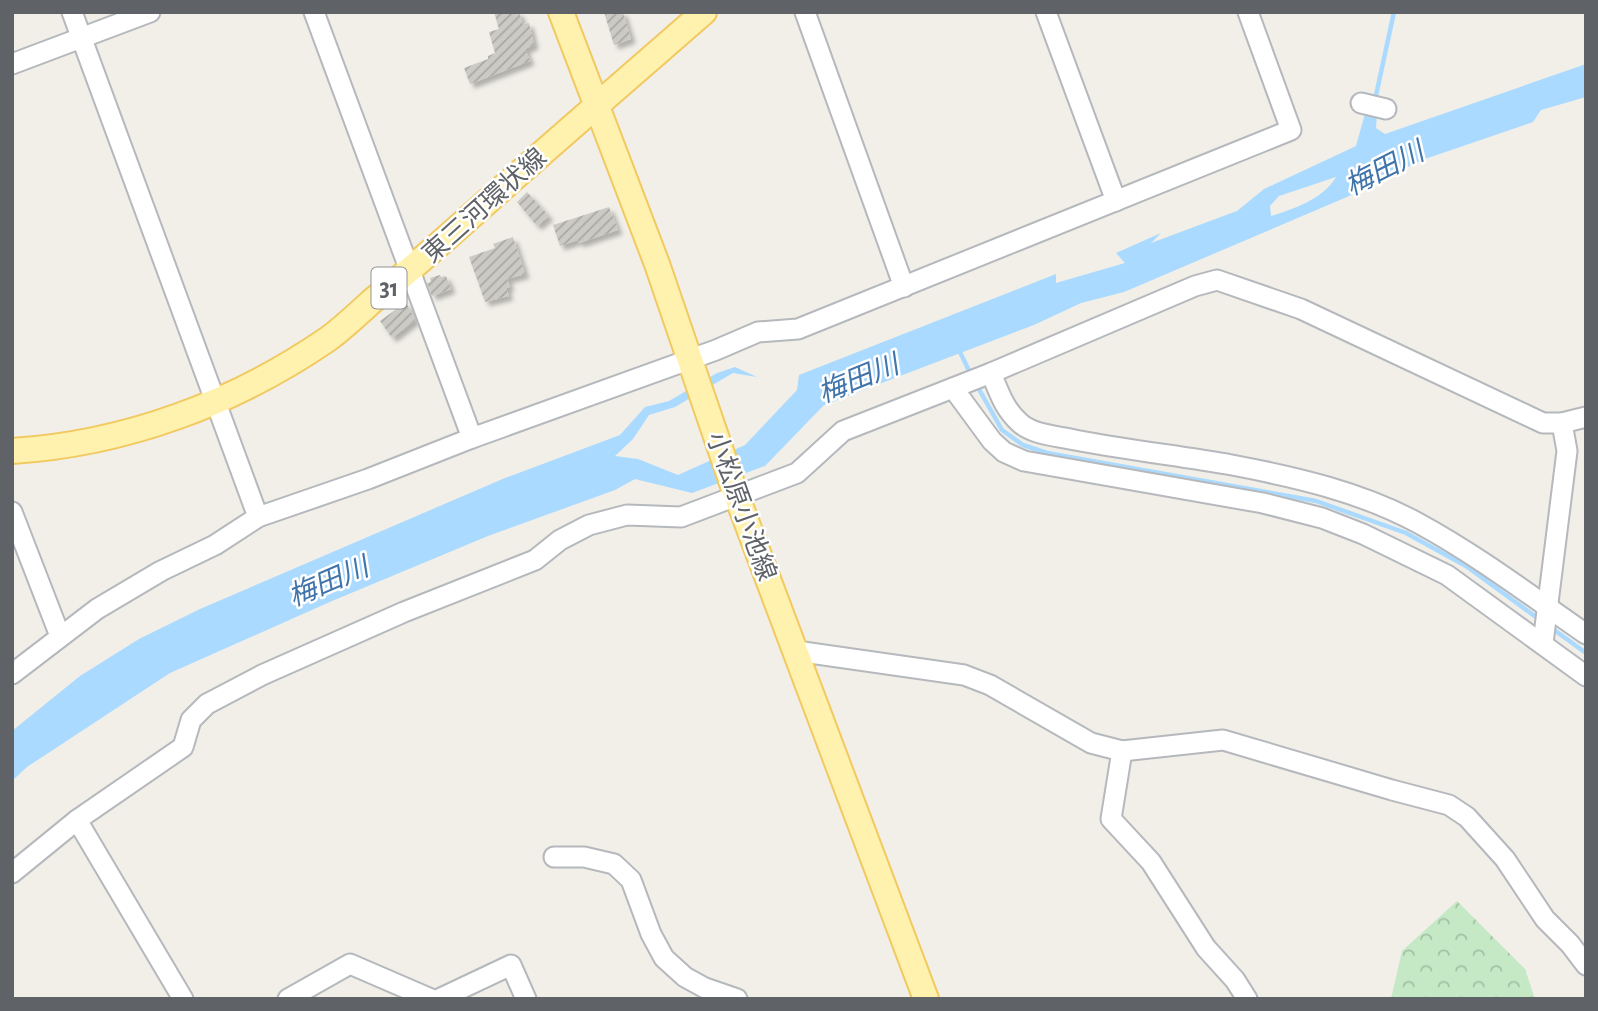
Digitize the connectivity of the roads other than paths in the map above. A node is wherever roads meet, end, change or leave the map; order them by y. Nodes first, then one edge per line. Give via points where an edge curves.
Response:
1 (72, 12) edge
2 (149, 12) edge
3 (314, 12) edge
4 (561, 12) edge
5 (704, 12) edge
6 (805, 12) edge
7 (1046, 12) edge
8 (1248, 12) edge
9 (80, 38) junction
10 (12, 64) edge
11 (1361, 103) dead end
12 (596, 105) junction
13 (1386, 108) dead end
14 (1116, 201) junction
15 (410, 270) junction
16 (904, 287) junction
17 (691, 365) junction
18 (974, 380) junction
19 (215, 401) junction
20 (1586, 417) edge
21 (1562, 423) junction
22 (472, 438) junction
23 (12, 451) edge
24 (735, 491) junction
25 (12, 512) edge
26 (258, 517) junction
27 (1548, 608) junction
28 (1586, 634) edge
29 (60, 636) junction
30 (1543, 643) junction
31 (796, 651) junction
32 (12, 674) edge
33 (1586, 676) edge
34 (1122, 751) junction
35 (78, 820) junction
36 (554, 857) dead end
37 (12, 873) edge
38 (1586, 965) edge
39 (183, 999) edge
40 (288, 999) edge
41 (431, 999) edge
42 (439, 999) edge
43 (526, 999) edge
44 (737, 999) edge
45 (926, 999) edge
46 (1247, 999) edge

1 - 9 street
2 - 9 street
3 - 15 street
4 - 12 main road, 小松原小池線
5 - 12 main road, 東三河環状線 / 31
6 - 16 street
7 - 14 street
8 - 14 street via 1291,130
9 - 10 street
9 - 19 street
11 - 13 street
12 - 15 main road, 東三河環状線 / 31
12 - 17 main road, 小松原小池線
14 - 16 street
15 - 19 main road, 東三河環状線 / 31 via 329,338
15 - 22 street
16 - 17 street via 798,329 758,332
17 - 22 street
17 - 24 main road, 小松原小池線
18 - 21 street via 1217,280 1301,309 1543,423
18 - 24 street via 843,431 797,473
18 - 27 street via 1022,425 1045,434 1322,485 1417,522
18 - 30 street via 992,441 1004,452 1024,461 1264,503 1322,518 1447,575
19 - 23 main road, 東三河環状線 / 31 via 110,437
19 - 26 street
20 - 21 street
21 - 27 street via 1567,451
22 - 26 street
24 - 31 main road, 小松原小池線
24 - 35 street via 681,517 627,515 589,525 559,540 535,561 262,675 207,704 191,720 183,747
25 - 29 street
26 - 29 street via 215,545 161,570
27 - 28 street
27 - 30 street
29 - 32 street
30 - 33 street
31 - 34 street via 964,675 1091,743
31 - 45 main road, 小松原小池線
34 - 38 street via 1223,740 1449,805 1467,817 1505,859 1545,919
34 - 46 street via 1111,819 1151,862 1206,948
35 - 37 street
35 - 39 street
36 - 44 street via 614,864 631,880 664,958 685,977
40 - 41 street via 349,964
42 - 43 street via 511,965

